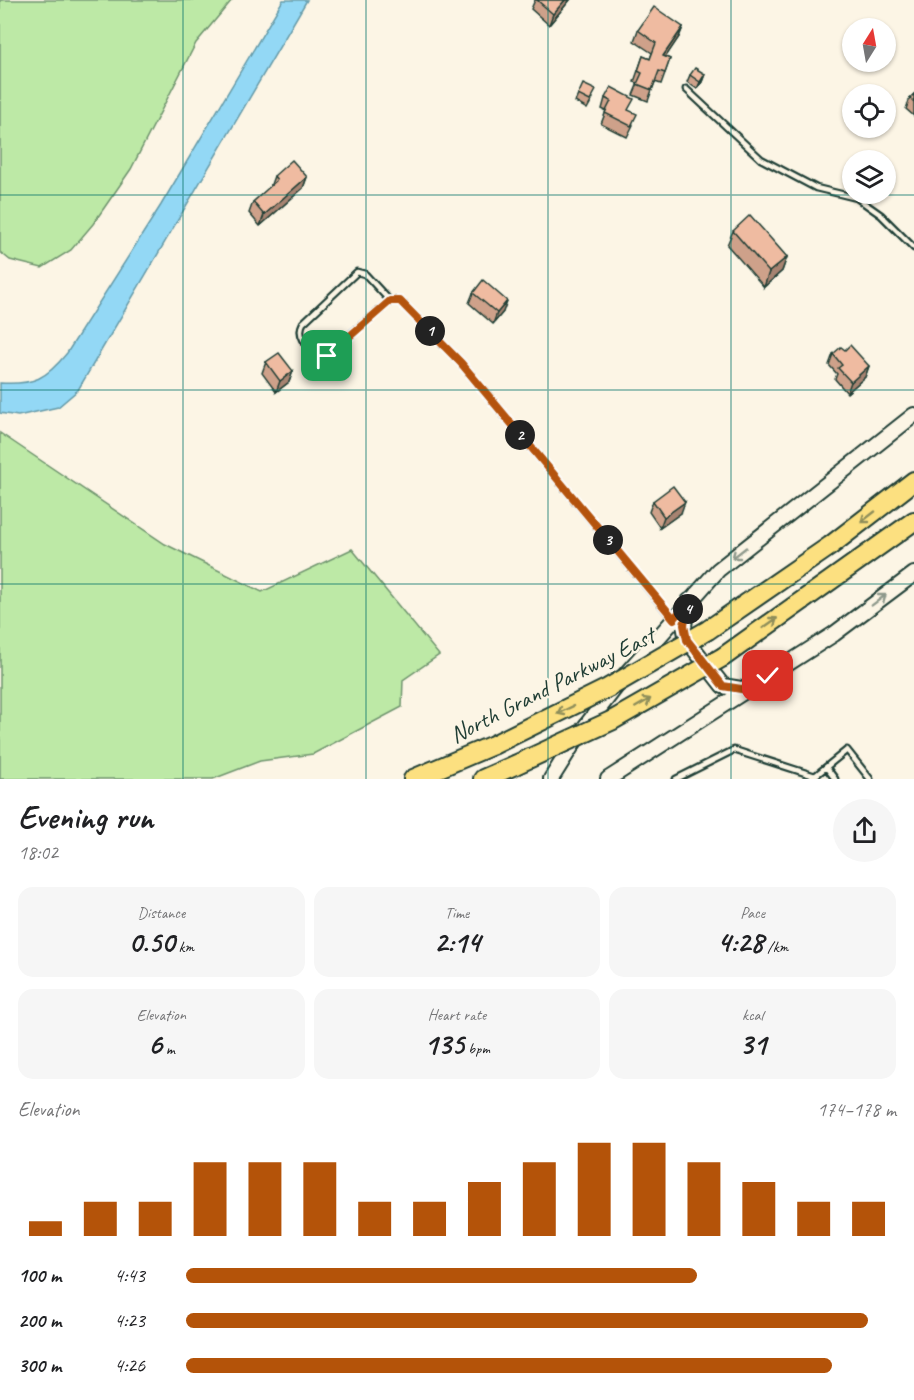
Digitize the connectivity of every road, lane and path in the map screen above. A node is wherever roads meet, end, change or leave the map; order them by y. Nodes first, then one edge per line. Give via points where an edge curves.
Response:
1 (686, 88) dead end
2 (914, 248) edge
3 (390, 301) junction
4 (914, 415) edge
5 (914, 481) edge
6 (914, 521) edge
7 (914, 574) edge
8 (690, 599) junction
9 (674, 619) junction
10 (747, 690) junction
11 (574, 743) junction
12 (826, 767) junction
13 (413, 779) edge
14 (483, 779) edge
15 (551, 779) edge
16 (561, 779) edge
17 (608, 779) edge
18 (676, 779) edge
19 (835, 779) edge
20 (870, 779) edge

1 - 2 lane via 760,159 808,185 857,198 881,215
3 - 3 lane via 324,357 301,336 299,329 303,323 357,272 365,274
3 - 9 lane via 400,301 461,363
4 -> 8 main road via 718,570
5 -> 13 highway, North Grand Parkway East, bridge via 830,546 708,630 608,688 493,745
14 -> 6 highway, bridge via 613,720 723,657
10 -> 7 main road via 834,634
8 - 9 main road
8 - 10 main road via 684,625 687,640 723,686
9 - 11 main road
10 - 17 main road
11 - 15 main road
11 - 16 main road
12 - 18 lane via 815,776 734,750
12 - 19 lane
12 - 20 lane via 847,750

